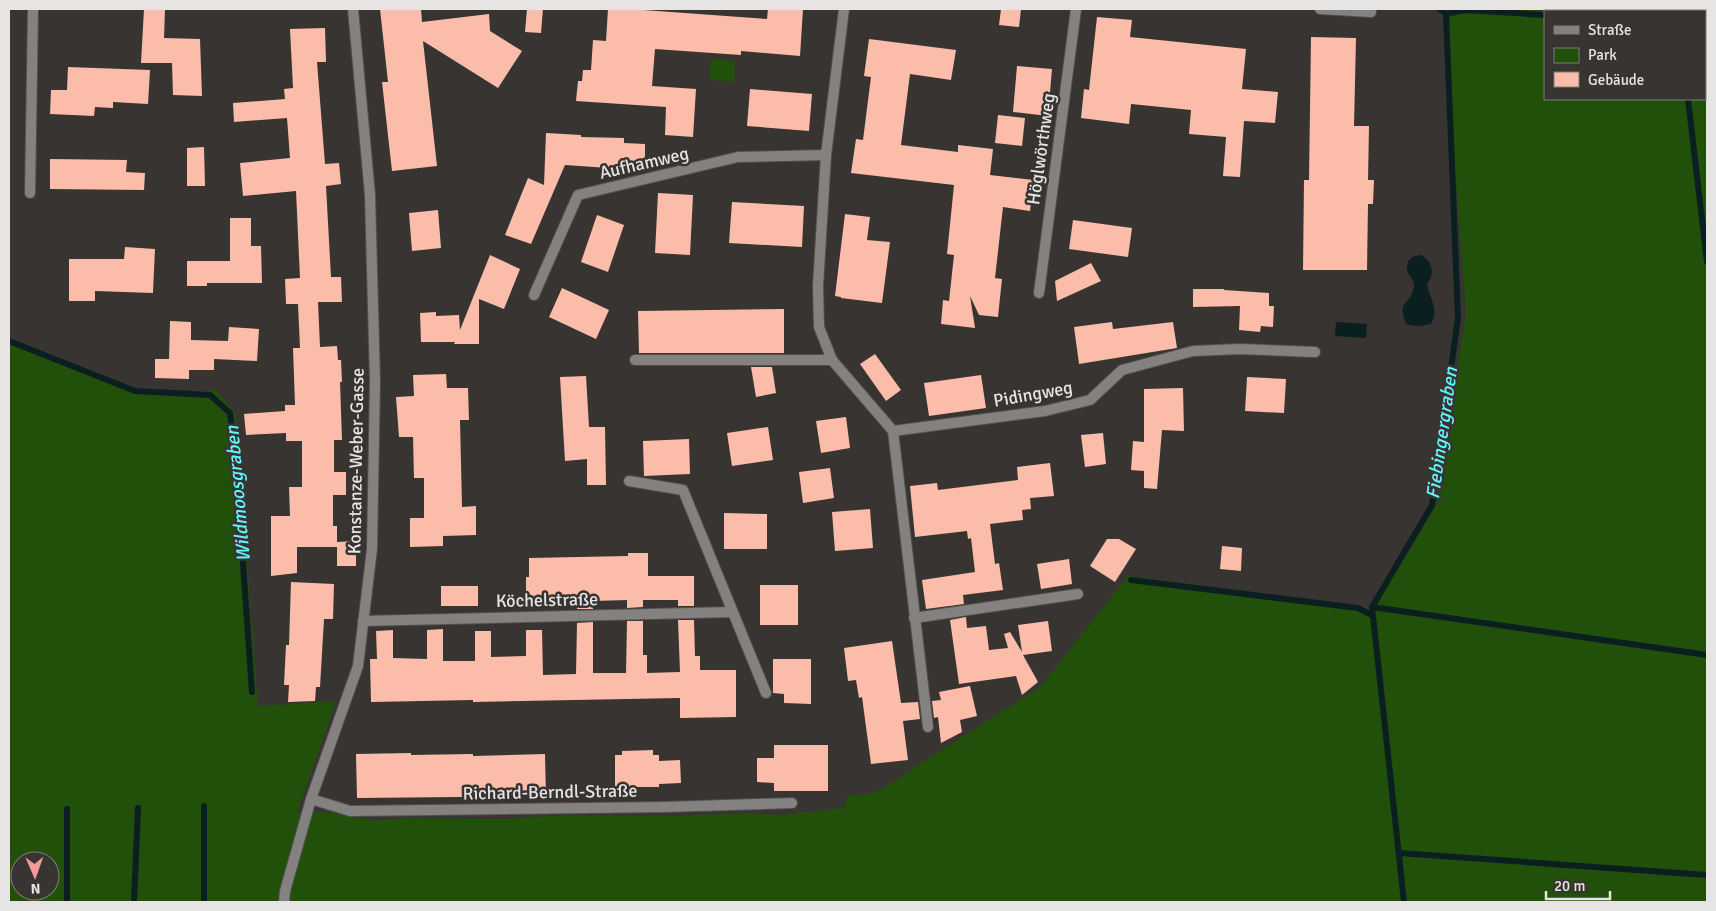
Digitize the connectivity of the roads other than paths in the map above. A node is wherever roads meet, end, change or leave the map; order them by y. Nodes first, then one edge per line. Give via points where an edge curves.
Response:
1 (33, 9) edge
2 (353, 9) edge
3 (844, 9) edge
4 (1076, 9) edge
5 (1320, 9) edge
6 (1371, 12) dead end
7 (826, 155) junction
8 (30, 193) dead end
9 (1039, 293) dead end
10 (534, 295) dead end
11 (1314, 352) dead end
12 (635, 360) dead end
13 (832, 360) junction
14 (893, 432) junction
15 (629, 481) dead end
16 (1078, 594) dead end
17 (732, 612) junction
18 (914, 618) junction
19 (363, 621) junction
20 (766, 693) dead end
21 (928, 727) dead end
22 (311, 799) junction
23 (792, 803) dead end
24 (284, 902) edge

1 - 8 street
2 - 19 street, Konstanze-Weber-Gasse via 370,195 375,381 372,549
3 - 7 street
4 - 9 street, Höglwörthweg
5 - 6 street
7 - 10 street, Aufhamweg via 738,157 578,195
7 - 13 street via 818,286 820,327
11 - 14 street, Pidingweg via 1193,351 1122,370 1090,400 1045,411
12 - 13 street
13 - 14 street
14 - 18 street
15 - 17 street via 683,490
16 - 18 street
17 - 19 street, Köchelstraße
17 - 20 street
18 - 21 street
19 - 22 street, Konstanze-Weber-Gasse via 358,666
22 - 23 street, Richard-Berndl-Straße via 350,811
22 - 24 street, Konstanze-Weber-Gasse

